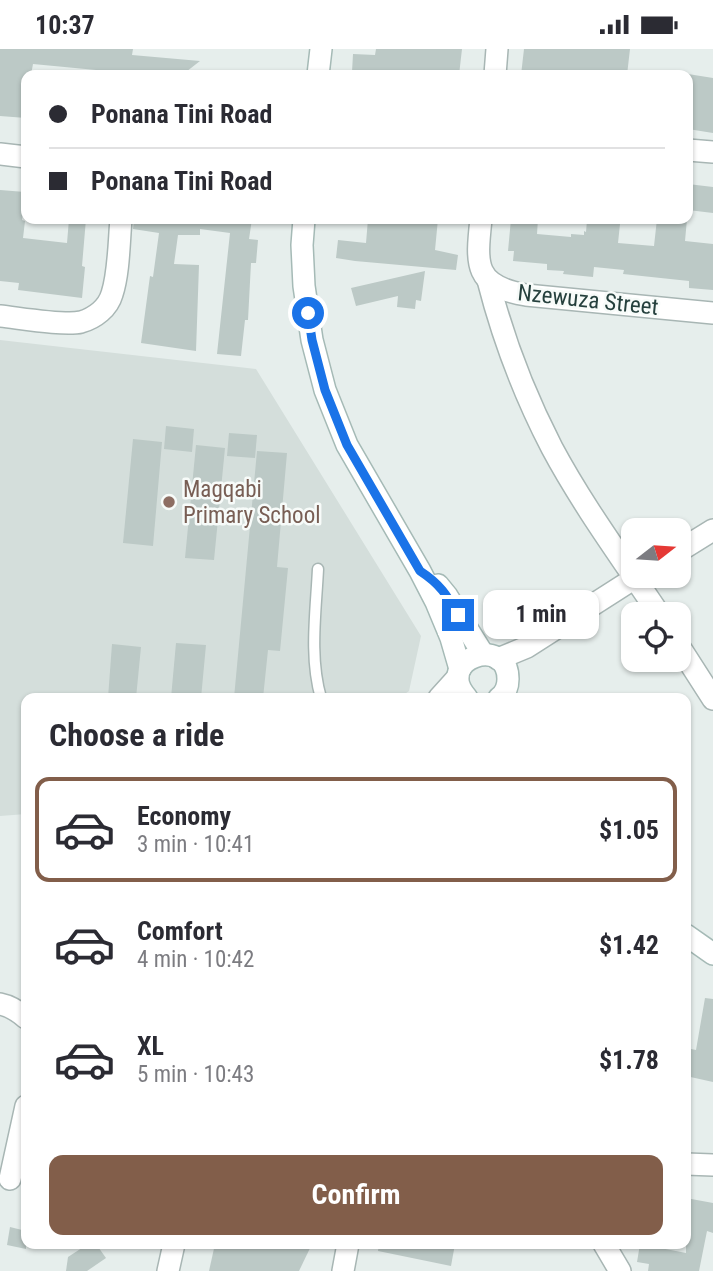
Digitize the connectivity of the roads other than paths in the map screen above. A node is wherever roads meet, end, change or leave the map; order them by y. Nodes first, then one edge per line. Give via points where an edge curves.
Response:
1 (321, 49) edge
2 (497, 49) edge
3 (319, 70) edge
4 (495, 70) edge
5 (693, 150) edge
6 (713, 152) edge
7 (0, 154) edge
8 (21, 156) edge
9 (120, 224) edge
10 (304, 224) edge
11 (480, 224) edge
12 (488, 280) junction
13 (713, 313) edge
14 (0, 316) edge
15 (713, 530) edge
16 (691, 544) edge
17 (621, 554) edge
18 (318, 569) dead end
19 (420, 571) junction
20 (621, 587) edge
21 (691, 665) edge
22 (459, 673) junction
23 (501, 678) edge
24 (320, 693) edge
25 (443, 693) edge
26 (462, 693) edge
27 (713, 699) edge
28 (691, 939) edge
29 (713, 954) edge
30 (0, 1004) edge
31 (21, 1015) edge
32 (21, 1132) edge
33 (691, 1164) edge
34 (713, 1165) edge
35 (12, 1179) edge
36 (173, 1249) edge
37 (347, 1249) edge
38 (607, 1249) edge
39 (168, 1271) edge
40 (343, 1271) edge
41 (620, 1271) edge

1 - 3 street
2 - 4 street
5 - 6 street
7 - 8 street
9 - 14 street via 112,296 99,313 79,323
10 - 19 street via 304,286 325,390 347,445
11 - 12 street, Nzewuza Street via 480,263
12 - 13 street, Nzewuza Street via 500,289 526,295
12 - 17 street via 515,370 553,450
15 - 16 street
18 - 24 lane via 314,658
19 - 22 street via 451,638
19 - 23 street via 447,596
20 - 23 street via 527,647
21 - 27 street
22 - 23 street via 469,658
22 - 25 street
22 - 26 street
28 - 29 street
30 - 31 street
32 - 35 street
33 - 34 street
36 - 39 street
37 - 40 street
38 - 41 street

